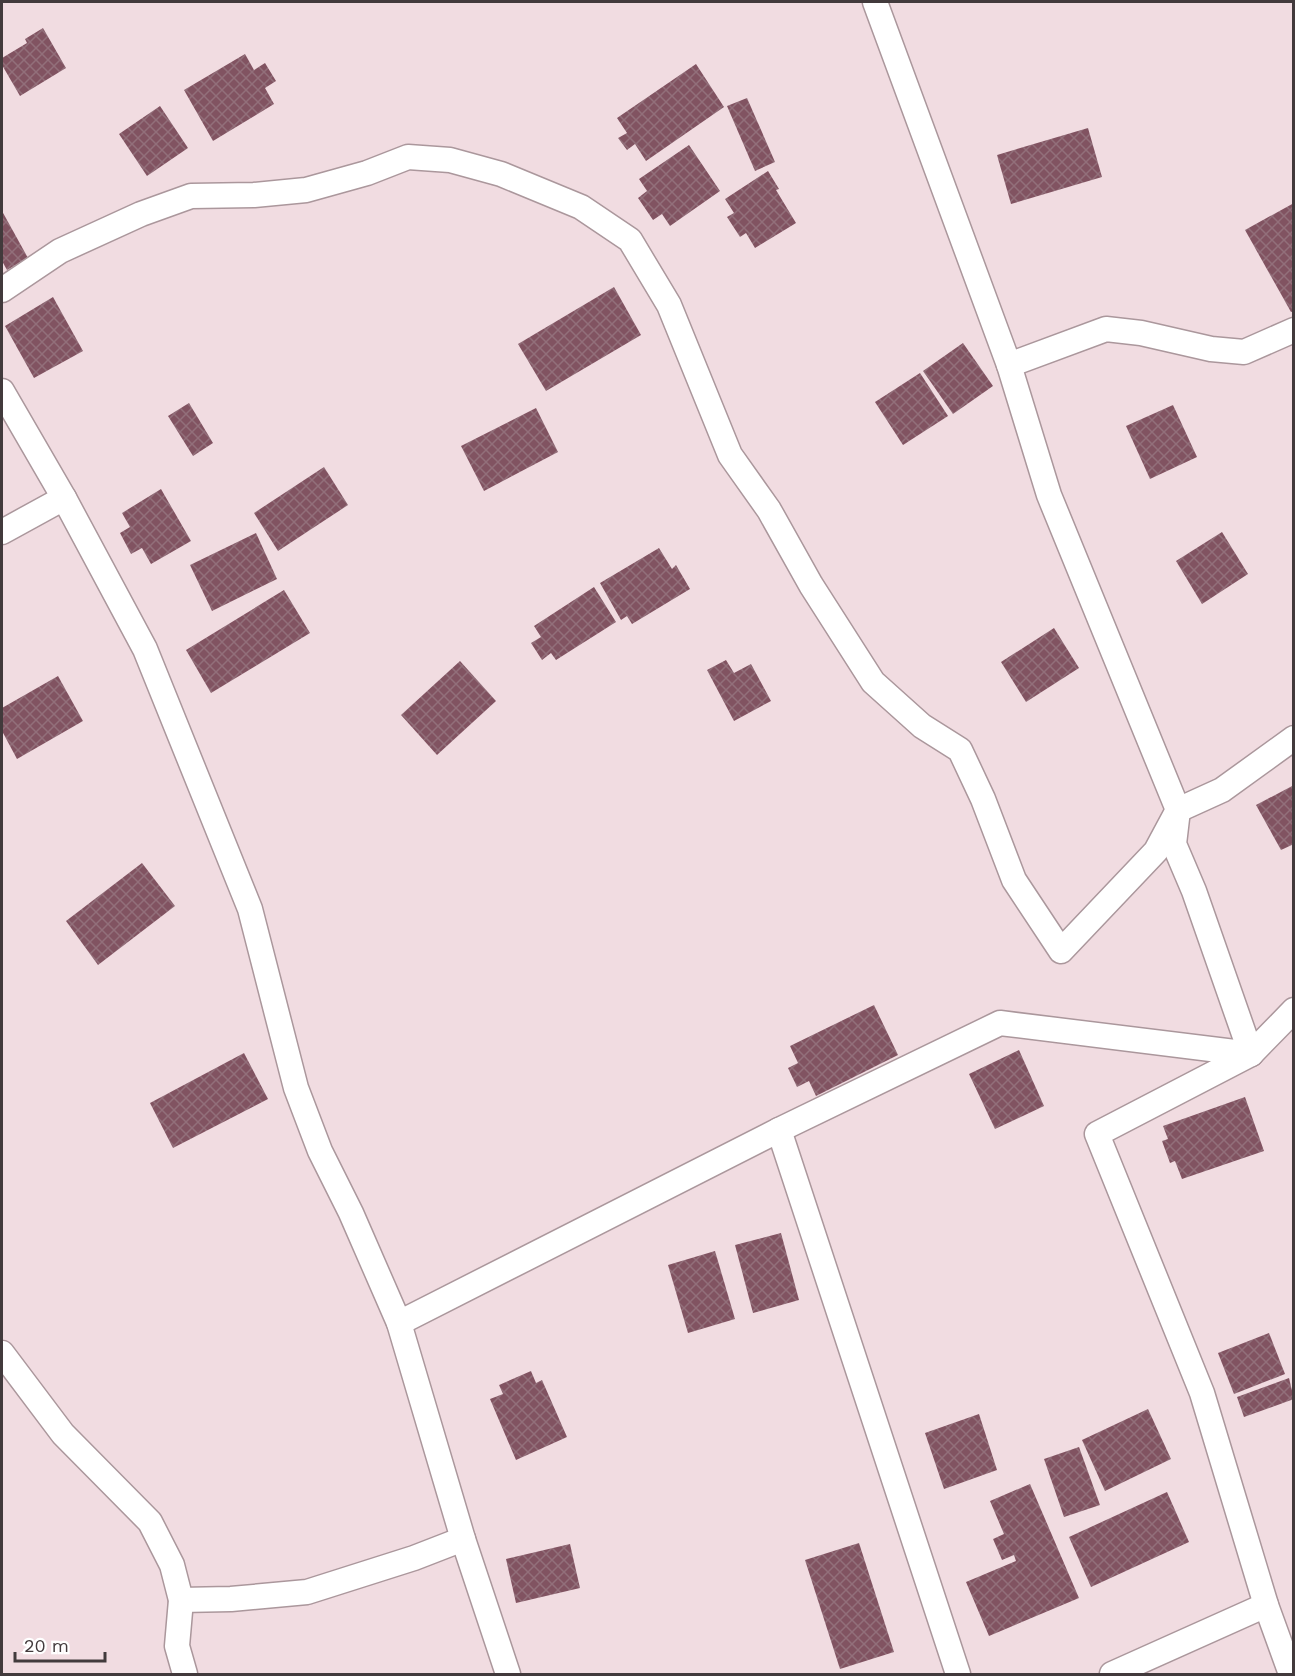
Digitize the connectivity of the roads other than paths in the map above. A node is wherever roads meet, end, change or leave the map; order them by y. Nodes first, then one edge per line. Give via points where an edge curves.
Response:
1 (875, 2) edge
2 (2, 290) edge
3 (1293, 330) edge
4 (1009, 365) junction
5 (2, 391) edge
6 (64, 498) junction
7 (2, 532) edge
8 (1293, 738) edge
9 (1178, 810) junction
10 (1293, 1010) edge
11 (1251, 1054) junction
12 (779, 1130) junction
13 (399, 1323) junction
14 (2, 1353) edge
15 (463, 1539) junction
16 (181, 1600) junction
17 (1266, 1605) junction
18 (184, 1674) edge
19 (508, 1674) edge
20 (958, 1674) edge
21 (1112, 1674) edge
22 (1291, 1674) edge

1 - 4 street
2 - 9 street via 60,250 191,196 306,190 368,174 408,157 450,159 501,174 581,207 630,240 669,305 730,455 769,510 873,682 922,726 960,750 1014,880 1061,951 1156,851
3 - 4 street via 1244,352 1107,328
4 - 9 street via 1049,495
5 - 6 street
6 - 7 street
6 - 13 street via 145,649 250,909 296,1088 320,1152
8 - 9 street via 1222,790
9 - 11 street via 1174,844
10 - 11 street
11 - 12 street via 1000,1023
11 - 17 street via 1097,1134 1202,1392
12 - 13 street
12 - 20 street
13 - 15 street
14 - 16 street via 63,1434 150,1522 172,1565
15 - 16 street via 307,1592
15 - 19 street
16 - 18 street via 177,1646
17 - 21 street
17 - 22 street

